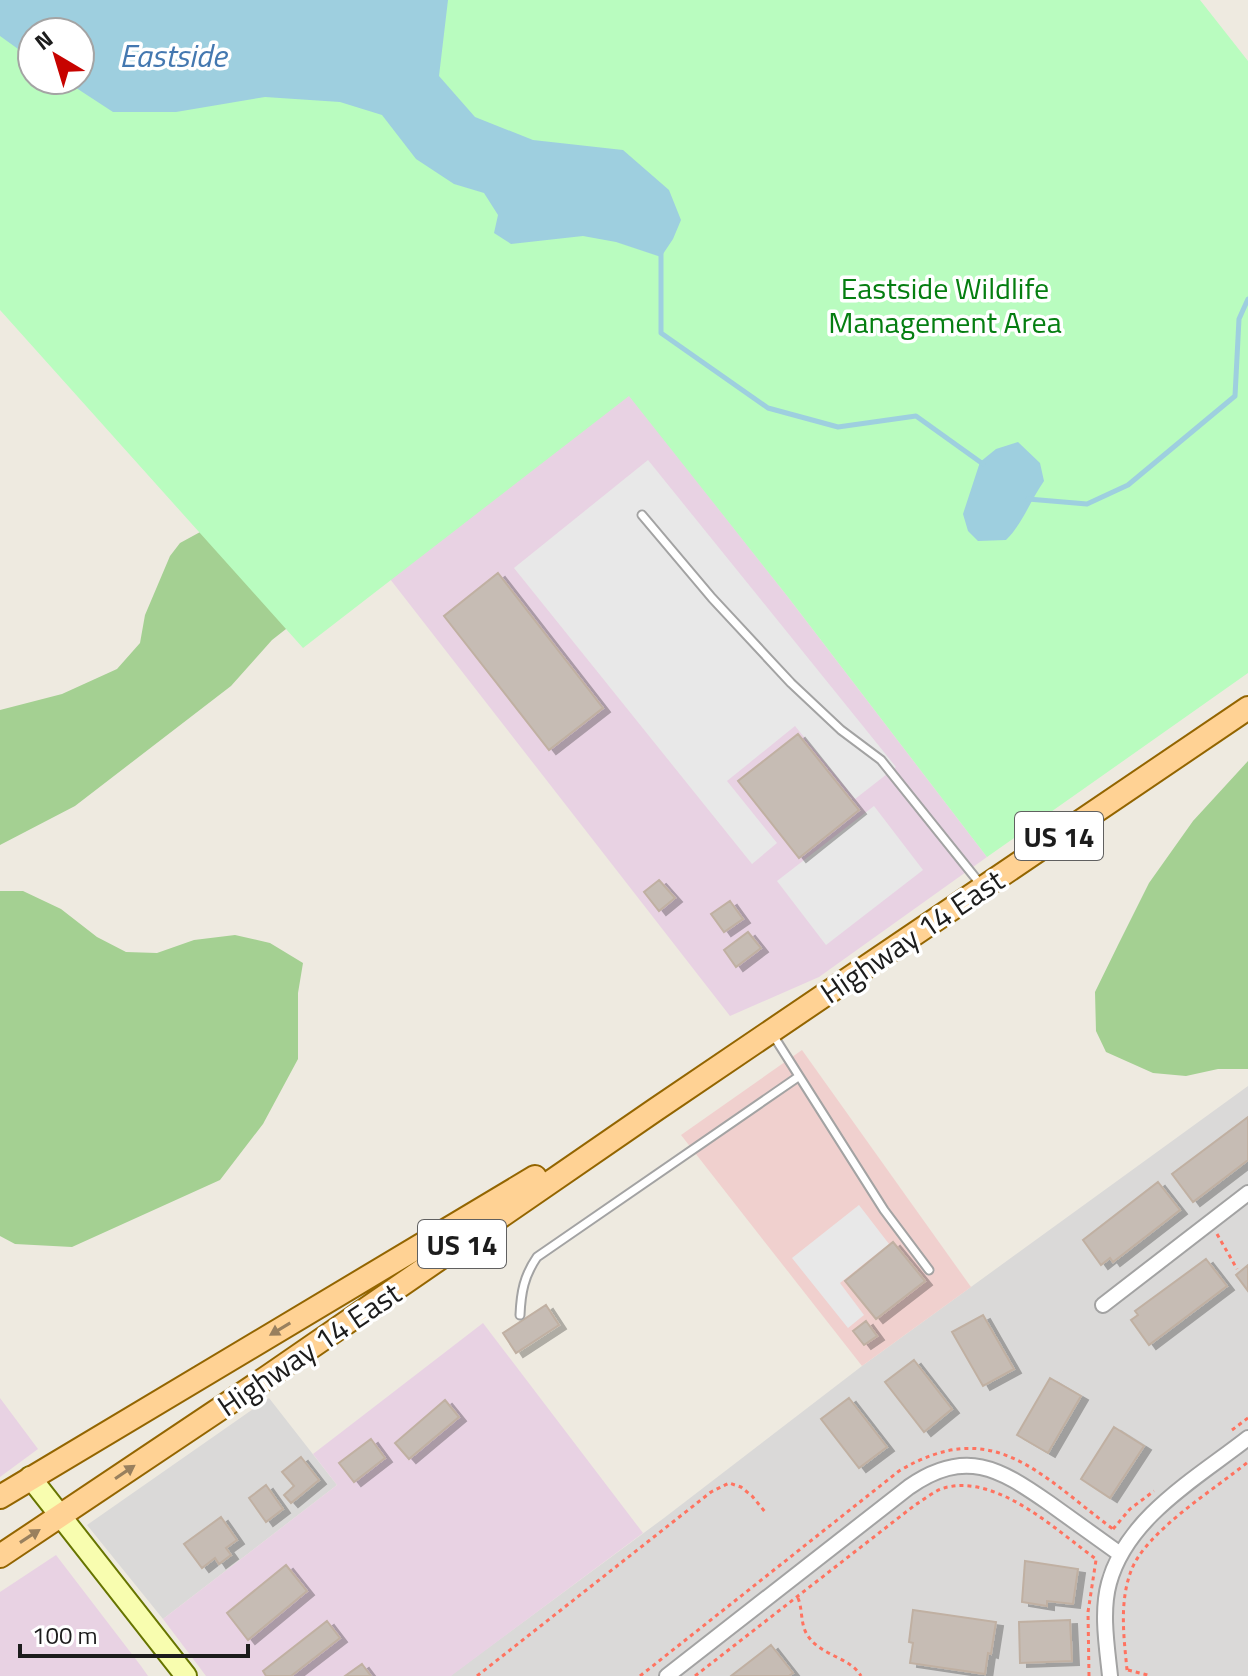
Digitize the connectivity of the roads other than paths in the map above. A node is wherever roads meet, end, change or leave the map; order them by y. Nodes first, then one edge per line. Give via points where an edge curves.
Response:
1 (642, 515) dead end
2 (1248, 708) edge
3 (983, 888) junction
4 (771, 1031) junction
5 (798, 1077) junction
6 (655, 1110) junction
7 (1248, 1194) edge
8 (929, 1270) dead end
9 (1103, 1305) dead end
10 (520, 1315) dead end
11 (1248, 1438) edge
12 (30, 1477) junction
13 (0, 1497) edge
14 (60, 1516) junction
15 (1120, 1554) junction
16 (0, 1556) edge
17 (186, 1676) edge
18 (667, 1676) edge
19 (1110, 1676) edge

1 - 3 lane via 791,683 881,760
2 - 3 main road, Highway 14 East / US 14
3 - 4 main road, Highway 14 East / US 14
4 - 5 lane
4 - 6 main road, Highway 14 East / US 14
5 - 8 lane
5 - 10 lane via 537,1257 527,1272
6 -> 12 main road, Highway 14 East / US 14
14 -> 6 main road, Highway 14 East / US 14
7 - 9 street
11 - 15 street via 1156,1510
12 - 13 main road, Highway 14 East / US 14
12 - 14 street
16 -> 14 main road, Highway 14 East / US 14
14 - 17 street
15 - 18 street via 1014,1479 988,1467 948,1468 909,1487
15 - 19 street via 1106,1609

